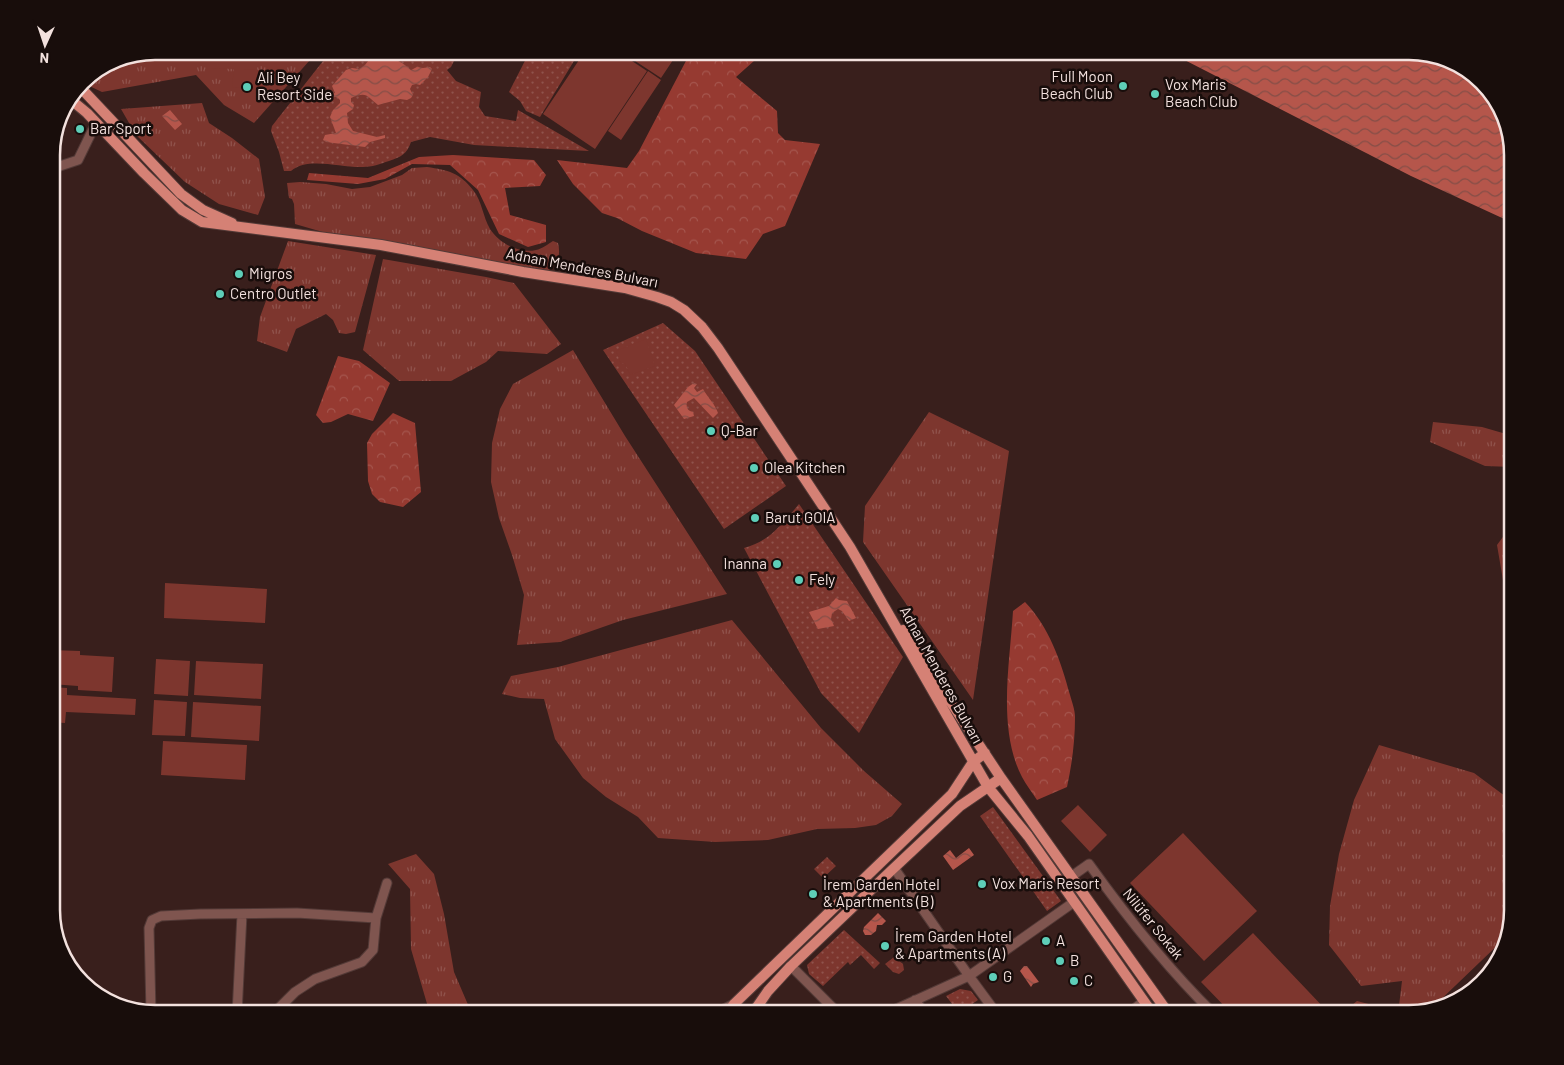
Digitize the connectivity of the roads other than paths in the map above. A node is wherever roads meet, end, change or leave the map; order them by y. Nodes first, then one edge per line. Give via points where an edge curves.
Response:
1 (84, 91) edge
2 (75, 104) edge
3 (96, 123) junction
4 (60, 166) edge
5 (239, 227) junction
6 (884, 603) junction
7 (985, 753) junction
8 (973, 762) junction
9 (1002, 778) junction
10 (988, 787) junction
11 (894, 868) junction
12 (1072, 876) junction
13 (387, 883) dead end
14 (1074, 902) junction
15 (242, 914) junction
16 (376, 918) junction
17 (792, 966) junction
18 (969, 976) junction
19 (914, 1000) junction
20 (734, 1004) edge
21 (151, 1005) edge
22 (237, 1005) edge
23 (282, 1005) edge
24 (758, 1005) edge
25 (830, 1005) edge
26 (904, 1005) edge
27 (918, 1005) edge
28 (991, 1005) edge
29 (1145, 1005) edge
30 (1163, 1005) edge
31 (1205, 1005) edge

1 - 5 main road, Adnan Menderes Bulvarı via 181,194 203,210
2 - 3 main road, Adnan Menderes Bulvarı
3 - 4 street via 78,160
3 - 5 main road, Adnan Menderes Bulvarı via 182,210 202,222
5 - 6 main road, Adnan Menderes Bulvarı via 381,245 624,288 672,302 696,322 718,348
6 - 7 main road, Adnan Menderes Bulvarı
6 - 8 main road, Adnan Menderes Bulvarı
7 - 8 main road
7 - 9 main road, Adnan Menderes Bulvarı
8 - 10 main road, Adnan Menderes Bulvarı
8 - 20 main road via 952,794
9 - 10 main road
9 - 12 main road
10 - 11 main road via 960,806
10 - 14 main road via 1028,836
11 - 17 main road
11 - 18 street
12 - 30 main road
12 - 31 street, Nilüfer Sokak via 1089,864 1169,968
13 - 16 street
14 - 18 street
14 - 29 main road
15 - 16 street via 297,913
15 - 21 street via 177,914 152,920 149,928
15 - 22 street
16 - 23 street via 373,950 362,962 315,979 294,992
17 - 24 main road
17 - 25 street
18 - 19 street
18 - 28 street
19 - 26 street
19 - 27 street

